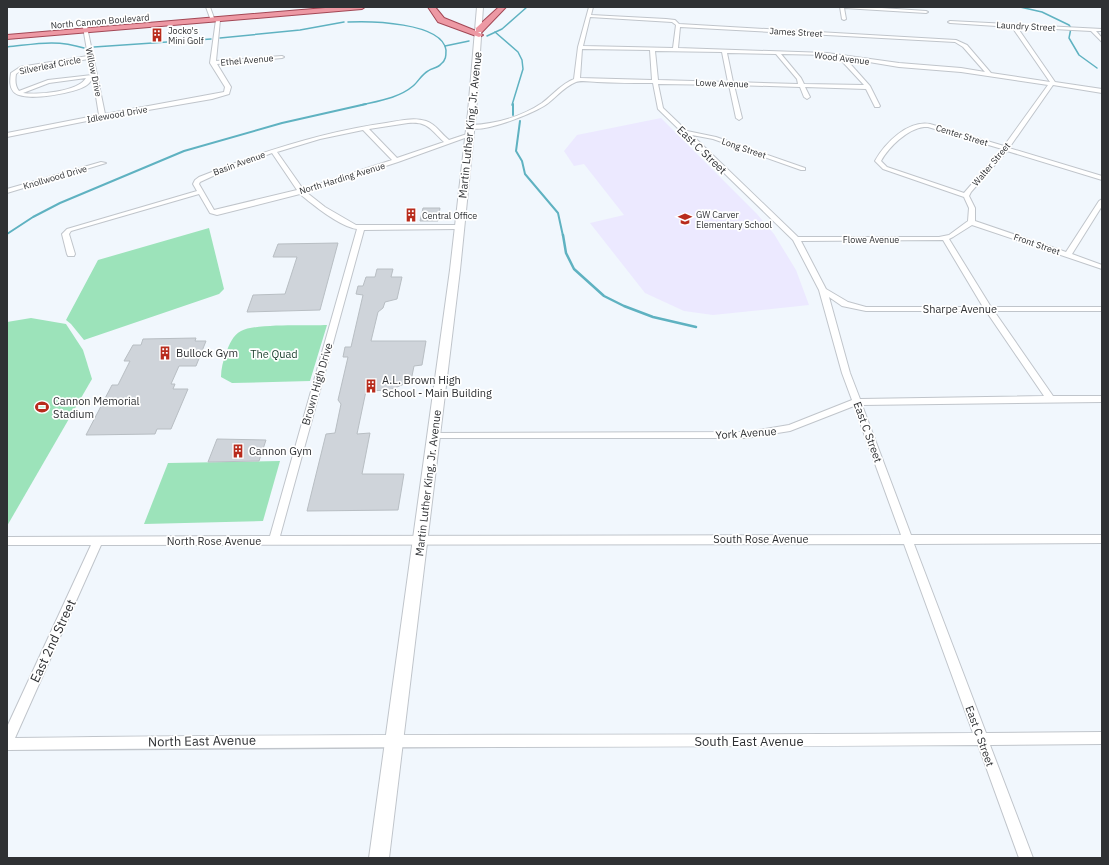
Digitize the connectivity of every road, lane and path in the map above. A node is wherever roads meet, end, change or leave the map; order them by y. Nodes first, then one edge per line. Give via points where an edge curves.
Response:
1 (208, 7) edge
2 (323, 7) edge
3 (362, 7) edge
4 (430, 7) edge
5 (480, 7) edge
6 (503, 7) edge
7 (590, 7) edge
8 (842, 7) edge
9 (846, 7) edge
10 (336, 8) edge
11 (926, 12) dead end
12 (588, 16) junction
13 (215, 18) junction
14 (844, 18) dead end
15 (480, 19) junction
16 (950, 22) dead end
17 (447, 23) junction
18 (678, 24) junction
19 (1014, 26) junction
20 (85, 29) junction
21 (1092, 29) junction
22 (1102, 30) edge
23 (479, 33) junction
24 (7, 34) edge
25 (7, 37) edge
26 (1102, 41) edge
27 (580, 47) junction
28 (652, 50) junction
29 (675, 50) junction
30 (724, 52) junction
31 (778, 54) junction
32 (91, 56) junction
33 (840, 56) junction
34 (282, 57) dead end
35 (213, 63) junction
36 (990, 75) junction
37 (92, 76) junction
38 (577, 80) junction
39 (655, 81) junction
40 (732, 83) junction
41 (1052, 84) junction
42 (802, 85) junction
43 (868, 87) junction
44 (1102, 91) edge
45 (18, 93) junction
46 (807, 98) dead end
47 (877, 106) dead end
48 (102, 116) junction
49 (739, 118) dead end
50 (364, 127) junction
51 (471, 131) junction
52 (684, 132) junction
53 (7, 135) edge
54 (447, 142) junction
55 (1006, 148) junction
56 (273, 151) junction
57 (396, 161) junction
58 (103, 163) dead end
59 (803, 169) dead end
60 (1102, 178) edge
61 (7, 191) edge
62 (302, 191) junction
63 (200, 192) junction
64 (966, 196) junction
65 (1102, 201) edge
66 (971, 222) junction
67 (459, 227) junction
68 (361, 228) junction
69 (946, 238) junction
70 (796, 239) junction
71 (71, 254) dead end
72 (1068, 255) junction
73 (1102, 267) edge
74 (824, 290) junction
75 (988, 309) junction
76 (1102, 309) edge
77 (1050, 399) junction
78 (1102, 399) edge
79 (856, 402) junction
80 (434, 436) junction
81 (907, 539) junction
82 (1102, 539) edge
83 (274, 540) junction
84 (421, 540) junction
85 (7, 541) edge
86 (98, 542) junction
87 (981, 738) junction
88 (1102, 738) edge
89 (396, 741) junction
90 (7, 742) edge
91 (379, 858) edge
92 (1026, 858) edge

1 - 13 street
2 - 13 main road, North Cannon Boulevard
3 - 10 main road, North Cannon Boulevard
4 - 17 main road via 439,19
5 - 15 main road, Martin Luther King, Jr. Avenue
6 - 23 main road
7 - 12 street
8 - 14 street
9 - 11 street
10 - 13 main road, North Cannon Boulevard
12 - 18 street, James Street via 666,20
12 - 27 street
13 - 20 main road, North Cannon Boulevard
13 - 35 street
15 - 17 main road via 461,24
15 - 23 main road, Martin Luther King, Jr. Avenue
16 - 19 street, Laundry Street
17 - 23 main road
18 - 29 street
18 - 36 street, James Street via 956,41 965,46
19 - 21 street, Laundry Street
19 - 41 street via 1052,79
20 - 24 main road, North Cannon Boulevard
20 - 25 main road, North Cannon Boulevard
20 - 32 street, Willow Drive
21 - 22 street, Laundry Street
21 - 26 street
23 - 51 main road, Martin Luther King, Jr. Avenue
27 - 28 street, Wood Avenue
27 - 38 street
28 - 29 street, Wood Avenue
28 - 39 street, East C Street
29 - 30 street, Wood Avenue
30 - 31 street, Wood Avenue
30 - 40 street
31 - 33 street, Wood Avenue
31 - 42 street
32 - 37 street, Willow Drive
32 - 45 street, Silverleaf Circle via 17,70 12,83
33 - 36 street, Wood Avenue
33 - 43 street
34 - 35 street, Ethel Avenue
35 - 48 street, Idlewood Drive via 228,87 227,93
36 - 41 street, Wood Avenue
37 - 45 street via 48,82
37 - 45 street, Silverleaf Circle via 79,87 45,94
37 - 48 street, Willow Drive
38 - 39 street, Lowe Avenue
38 - 51 street, North Harding Avenue via 564,86 530,112
39 - 40 street, Lowe Avenue
39 - 52 street, East C Street via 660,108
40 - 42 street, Lowe Avenue
40 - 49 street
41 - 44 street, Wood Avenue
41 - 55 street, Walter Street
42 - 43 street, Lowe Avenue
42 - 46 street
43 - 47 street
48 - 53 street, Idlewood Drive
50 - 54 street, Basin Avenue via 423,122 431,125
50 - 56 street, Basin Avenue
50 - 57 street
51 - 54 street, North Harding Avenue
51 - 67 main road, Martin Luther King, Jr. Avenue
52 - 59 street, Long Street via 714,138
52 - 70 street, East C Street
54 - 57 street, North Harding Avenue
55 - 60 street, Center Street
55 - 64 street, Walter Street
55 - 64 street, Center Street via 934,126 922,125 898,139 880,156 878,161 885,168
56 - 62 street
56 - 63 street, Basin Avenue via 201,178 196,184
57 - 62 street, North Harding Avenue
58 - 61 street, Knollwood Drive
62 - 63 street, North Harding Avenue via 269,198 226,212 212,212
62 - 68 street via 345,222
63 - 71 street via 69,230 65,234
64 - 66 street, Walter Street via 973,214
65 - 72 street
66 - 69 street
66 - 72 street, Front Street
67 - 68 street
67 - 80 main road, Martin Luther King, Jr. Avenue
68 - 83 street, Brown High Drive
69 - 70 street, Flowe Avenue
69 - 75 street
70 - 74 street, East C Street
72 - 73 street, Front Street
74 - 75 street, Sharpe Avenue via 845,304 866,309
74 - 79 street, East C Street
75 - 76 street, Sharpe Avenue
75 - 77 street
77 - 78 street, York Avenue
77 - 79 street, York Avenue
79 - 80 street, York Avenue via 790,428 746,435
79 - 81 street, East C Street
80 - 84 main road, Martin Luther King, Jr. Avenue
81 - 82 street, South Rose Avenue
81 - 84 street, South Rose Avenue
81 - 87 street, East C Street
83 - 84 street, North Rose Avenue
83 - 86 street, North Rose Avenue
84 - 89 main road, Martin Luther King, Jr. Avenue
85 - 86 street, North Rose Avenue
86 - 90 street, East 2nd Street
87 - 88 street, South East Avenue
87 - 89 street, South East Avenue
87 - 92 street, East C Street
89 - 90 street, North East Avenue
89 - 91 main road, Martin Luther King, Jr. Avenue

